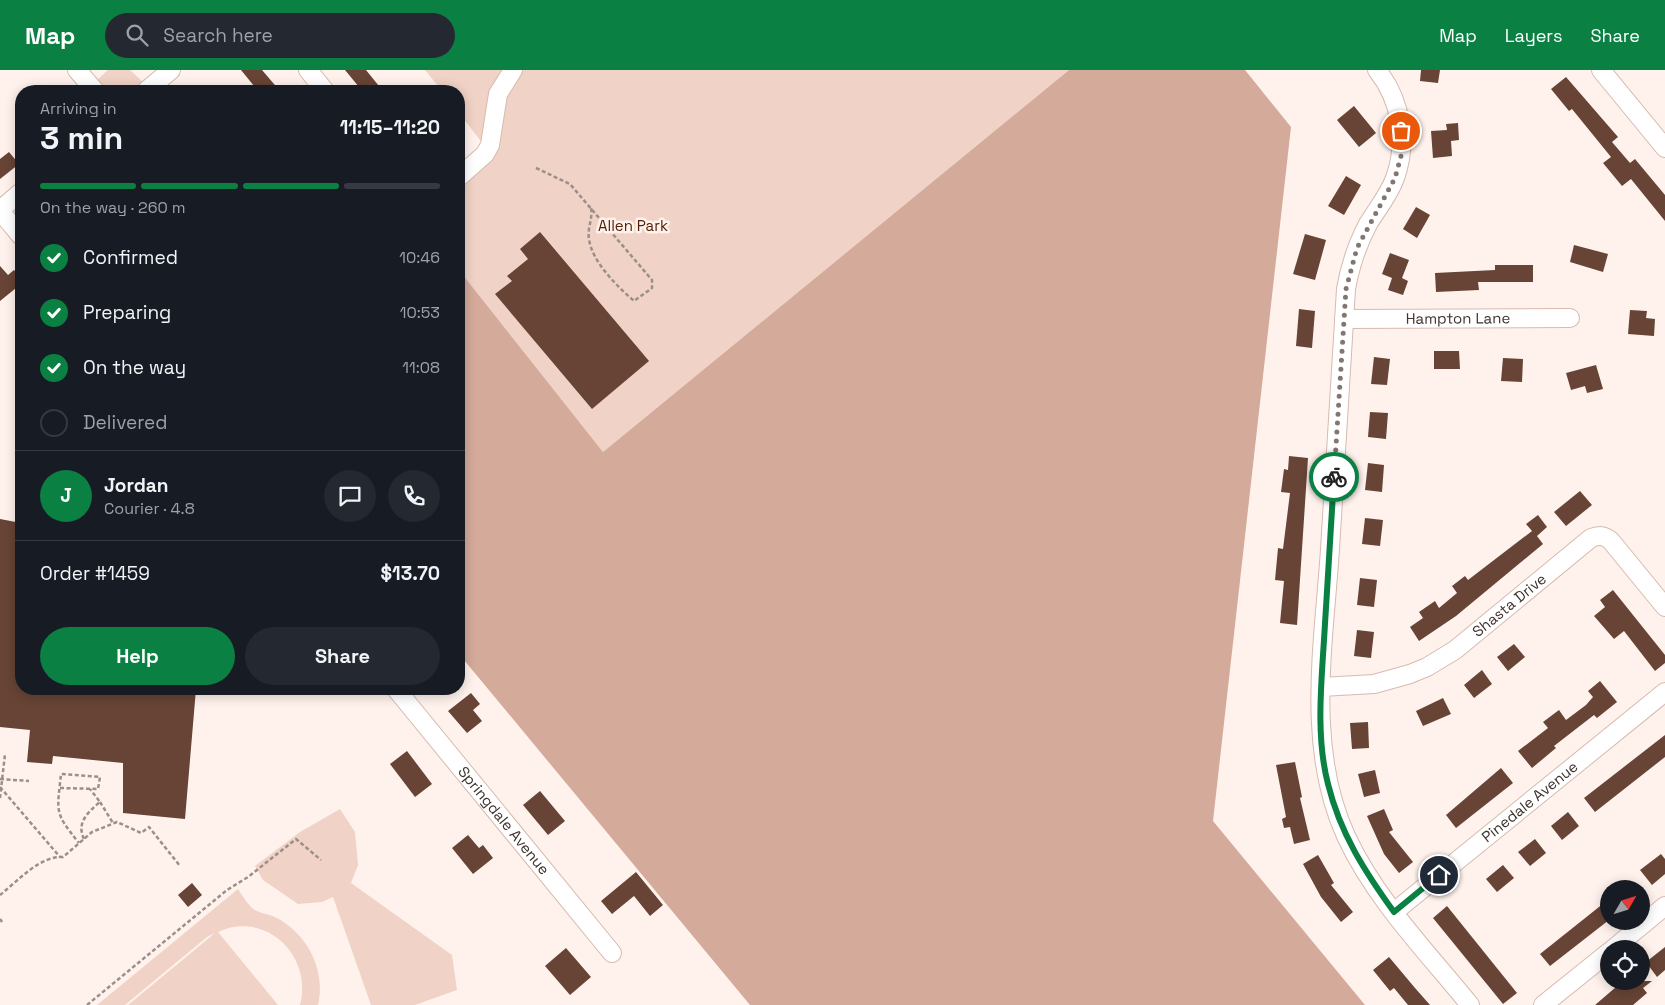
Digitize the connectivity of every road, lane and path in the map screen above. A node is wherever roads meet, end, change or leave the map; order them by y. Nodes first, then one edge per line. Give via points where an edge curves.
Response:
1 (78, 70) edge
2 (171, 70) edge
3 (308, 70) edge
4 (513, 70) edge
5 (1378, 70) edge
6 (1601, 70) edge
7 (90, 85) edge
8 (153, 85) edge
9 (320, 85) edge
10 (1665, 148) edge
11 (536, 168) dead end
12 (465, 172) edge
13 (15, 197) edge
14 (591, 208) junction
15 (0, 210) edge
16 (15, 229) edge
17 (1570, 318) dead end
18 (1344, 319) junction
19 (1665, 607) edge
20 (1321, 687) junction
21 (1665, 692) edge
22 (401, 695) edge
23 (5, 754) dead end
24 (1, 779) edge
25 (29, 781) dead end
26 (0, 788) edge
27 (60, 788) junction
28 (90, 789) junction
29 (0, 798) edge
30 (100, 802) junction
31 (113, 823) junction
32 (84, 839) junction
33 (80, 843) junction
34 (60, 857) junction
35 (321, 860) dead end
36 (180, 866) dead end
37 (0, 895) edge
38 (1665, 906) edge
39 (1394, 912) junction
40 (1623, 940) edge
41 (612, 953) dead end
42 (1600, 959) edge
43 (87, 1005) edge
44 (1470, 1005) edge
45 (1543, 1005) edge

1 - 7 street
2 - 8 street
3 - 9 street
4 - 12 street via 498,94 486,154
5 - 18 street via 1397,107 1401,156 1395,178 1357,248 1350,269
6 - 10 street
11 - 14 path via 570,184
13 - 15 street
14 - 14 path via 652,280 652,288 634,301 624,293 592,251 588,227 593,217
15 - 16 street
17 - 18 street, Hampton Lane
18 - 20 street
19 - 20 street, Shasta Drive via 1611,541 1597,536 1590,538 1455,650 1427,667 1374,684
20 - 39 street via 1327,783 1355,854
21 - 39 street, Pinedale Avenue
22 - 41 street, Springdale Avenue
23 - 24 path
24 - 25 path
24 - 26 path
26 - 29 path
26 - 34 path
27 - 28 path
27 - 28 path via 61,774 100,777 98,789
27 - 33 path via 58,816
28 - 30 path
30 - 31 path
30 - 32 path via 81,823 80,832
31 - 32 path
31 - 36 path via 141,833 149,827
32 - 33 path
33 - 34 path
34 - 37 path via 43,860
35 - 43 path via 296,839 227,890
38 - 40 street
39 - 44 street
42 - 45 street

